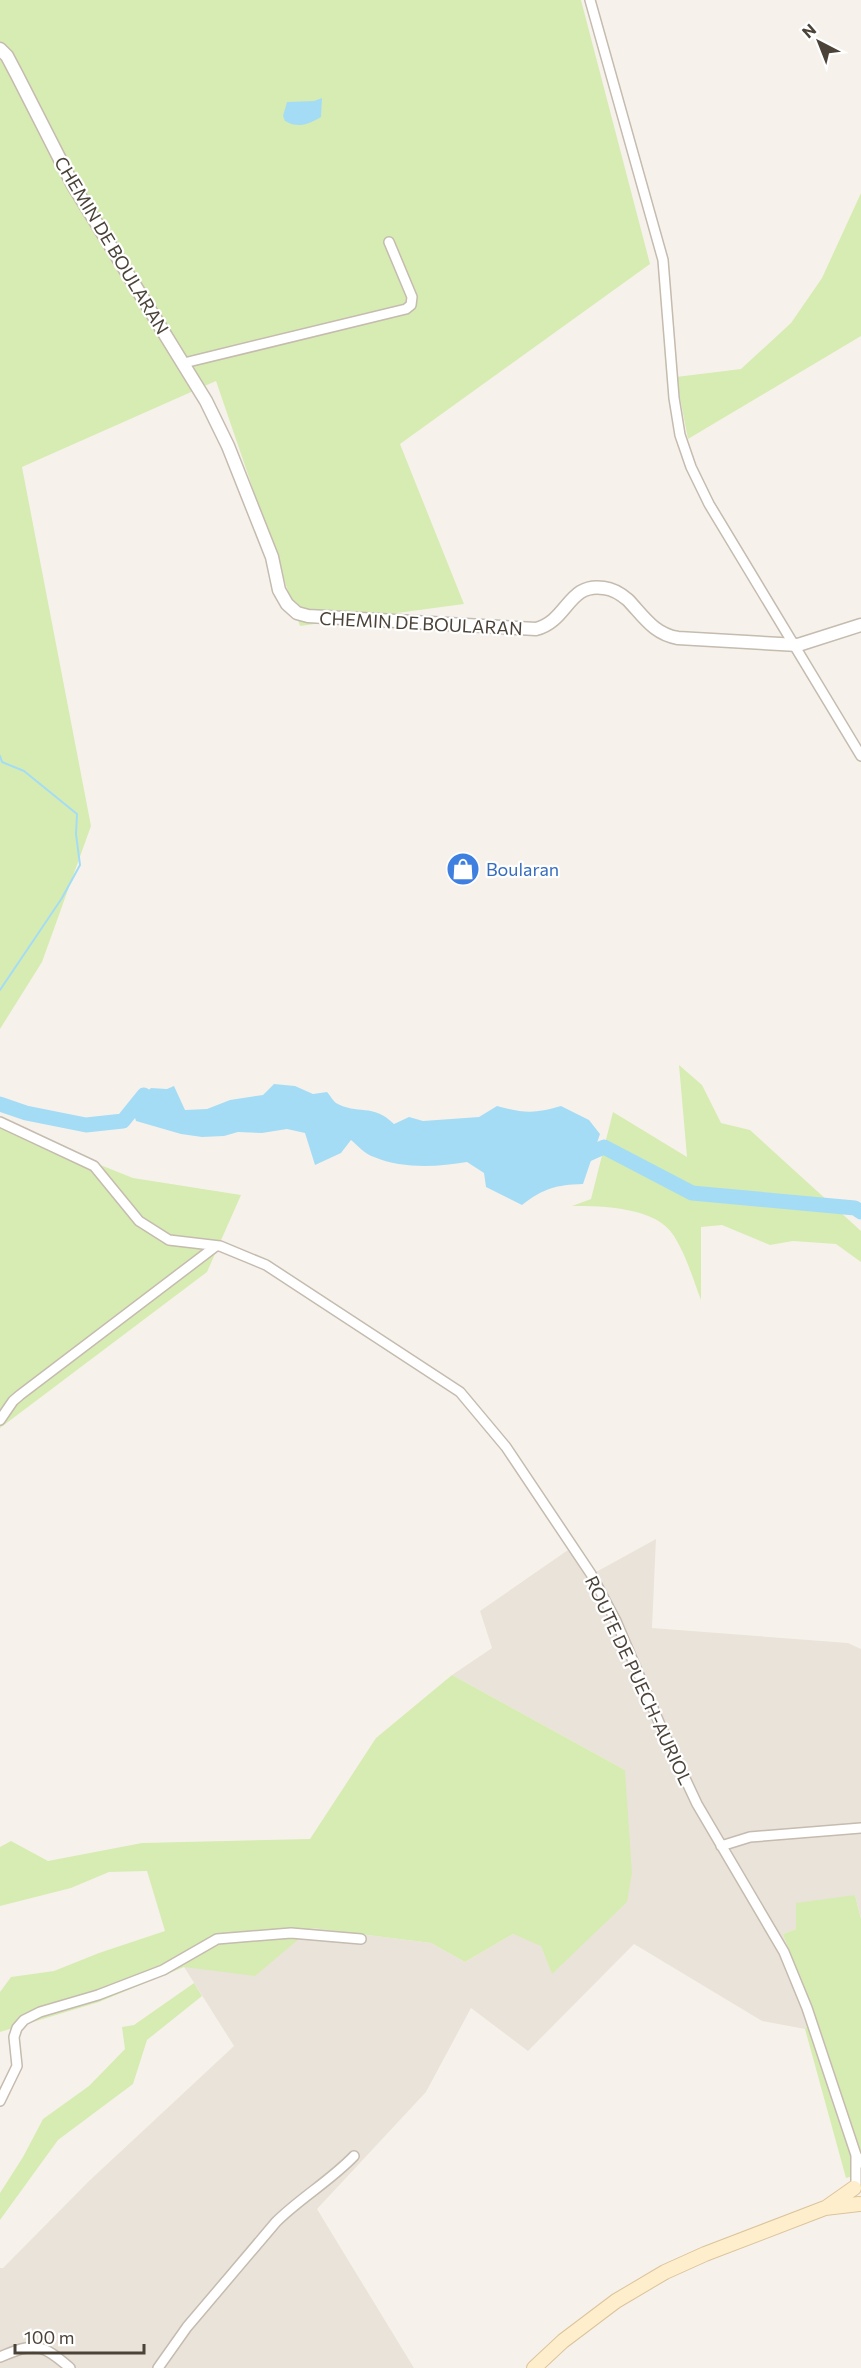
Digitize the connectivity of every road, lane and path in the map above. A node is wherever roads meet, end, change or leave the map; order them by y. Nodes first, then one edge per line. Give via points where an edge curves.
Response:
1 (590, 0) edge
2 (0, 49) edge
3 (388, 242) dead end
4 (184, 363) junction
5 (861, 625) edge
6 (793, 645) junction
7 (861, 756) edge
8 (0, 1122) edge
9 (216, 1246) junction
10 (2, 1416) edge
11 (861, 1828) edge
12 (721, 1846) junction
13 (361, 1940) dead end
14 (0, 2101) edge
15 (354, 2156) dead end
16 (858, 2159) edge
17 (857, 2184) edge
18 (860, 2205) edge
19 (825, 2208) junction
20 (0, 2357) edge
21 (70, 2368) edge
22 (158, 2368) edge
23 (534, 2368) edge

1 - 6 street via 663,260 672,381 684,449 709,504
2 - 4 street, CHEMIN DE BOULARAN via 12,65 73,185
3 - 4 street via 412,297 406,309
4 - 6 street, CHEMIN DE BOULARAN via 228,446 272,557 279,590 297,613 536,628 555,620 581,591 602,587 619,593 653,628 670,637
5 - 6 street
6 - 7 street
8 - 9 street, ROUTE DE PUECH-AURIOL via 94,1166 139,1221 170,1240
9 - 10 street via 29,1388
9 - 12 street, ROUTE DE PUECH-AURIOL via 266,1266 460,1392 506,1447 591,1574 625,1641 672,1752
11 - 12 street via 750,1837
12 - 16 street, ROUTE DE PUECH-AURIOL via 792,1970
13 - 14 street via 291,1933 217,1939 163,1970 40,2012 17,2028 17,2066
15 - 22 street via 276,2222 187,2327
16 - 17 street, ROUTE DE PUECH-AURIOL
17 - 18 main road via 856,2201
17 - 19 main road
18 - 19 main road
19 - 23 main road via 665,2272 616,2301
20 - 21 street via 24,2347 42,2348

